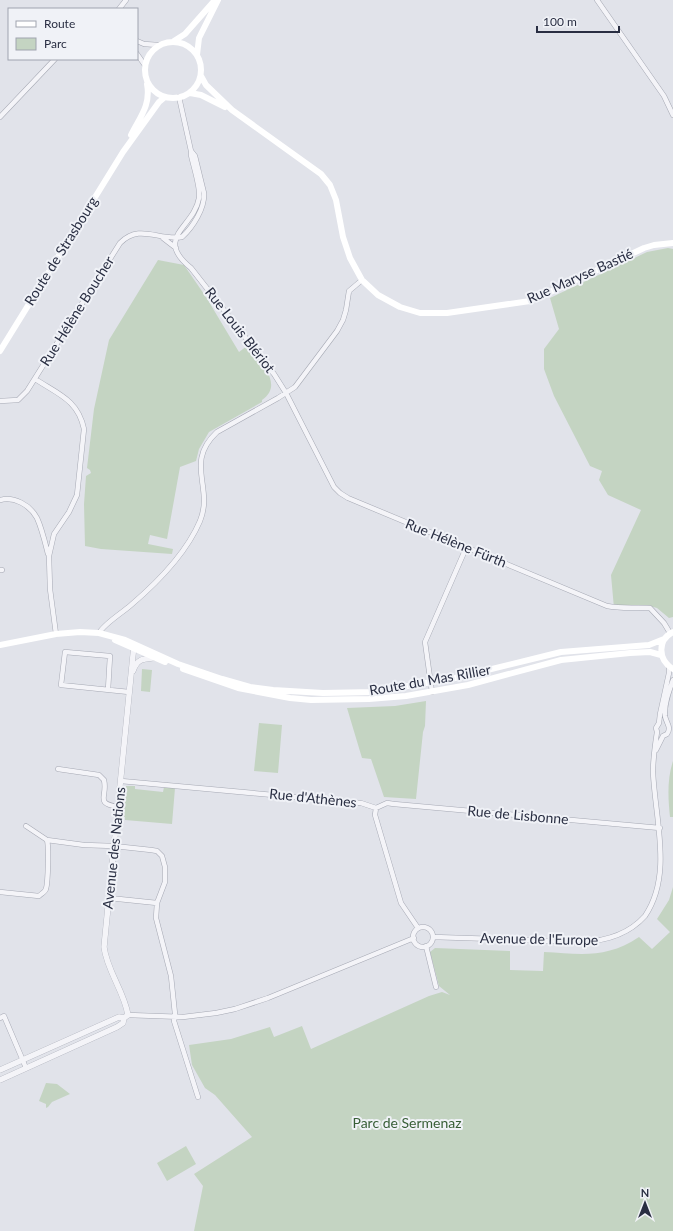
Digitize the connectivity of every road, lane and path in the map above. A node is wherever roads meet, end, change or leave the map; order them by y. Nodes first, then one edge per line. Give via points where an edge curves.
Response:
1 (126, 0) edge
2 (216, 0) edge
3 (597, 0) edge
4 (120, 8) edge
5 (138, 41) edge
6 (174, 41) junction
7 (158, 45) junction
8 (138, 55) edge
9 (197, 55) junction
10 (54, 60) edge
11 (144, 64) junction
12 (201, 76) junction
13 (147, 82) junction
14 (190, 92) junction
15 (165, 97) junction
16 (179, 98) junction
17 (232, 110) junction
18 (673, 115) edge
19 (0, 117) edge
20 (191, 151) junction
21 (123, 152) junction
22 (180, 231) junction
23 (162, 237) junction
24 (176, 238) junction
25 (673, 242) edge
26 (176, 248) junction
27 (362, 280) junction
28 (0, 351) edge
29 (35, 379) junction
30 (286, 393) junction
31 (0, 401) edge
32 (0, 500) edge
33 (466, 548) junction
34 (49, 556) junction
35 (99, 633) junction
36 (672, 633) edge
37 (56, 634) junction
38 (664, 640) junction
39 (0, 645) edge
40 (134, 646) junction
41 (661, 655) junction
42 (154, 658) junction
43 (671, 667) edge
44 (131, 677) junction
45 (673, 680) edge
46 (430, 682) junction
47 (108, 690) junction
48 (129, 692) junction
49 (432, 692) junction
50 (659, 723) junction
51 (669, 724) edge
52 (657, 732) junction
53 (664, 735) junction
54 (673, 735) edge
55 (653, 761) junction
56 (58, 769) dead end
57 (121, 781) junction
58 (118, 807) junction
59 (376, 808) junction
60 (26, 826) dead end
61 (660, 828) junction
62 (47, 840) junction
63 (114, 846) junction
64 (0, 892) edge
65 (109, 898) junction
66 (157, 903) junction
67 (418, 928) junction
68 (433, 937) junction
69 (414, 938) junction
70 (426, 946) junction
71 (436, 988) dead end
72 (126, 1016) junction
73 (2, 1017) edge
74 (174, 1018) junction
75 (22, 1060) junction
76 (26, 1068) junction
77 (0, 1070) edge
78 (0, 1080) edge
79 (198, 1097) dead end

1 - 4 street
2 - 6 main road
2 - 9 main road via 199,38
3 - 18 street via 664,96
5 - 7 street
6 - 7 main road
6 - 9 main road via 183,43
7 - 11 main road
8 - 11 street
9 - 12 main road
10 - 19 street
11 - 13 main road
12 - 14 main road
12 - 17 main road, Rue Maryse Bastié via 206,85
13 - 15 main road via 152,89
13 - 21 main road, Route de Strasbourg via 148,102
14 - 16 main road
14 - 17 main road, Rue Maryse Bastié
15 - 16 main road
15 - 21 main road, Route de Strasbourg
16 - 20 street
17 - 27 main road, Rue Maryse Bastié via 321,174 330,185 350,258
20 - 22 street via 200,195 194,212
20 - 24 street via 195,156 204,199 201,211 185,234
21 - 28 main road, Route de Strasbourg
22 - 23 street
22 - 24 street
23 - 24 street, Rue Hélène Boucher
23 - 26 street
23 - 29 street, Rue Hélène Boucher via 134,233 120,243
24 - 26 street
25 - 27 main road, Rue Maryse Bastié via 644,248 530,301 447,313 420,313 400,307 378,295
26 - 30 street, Rue Louis Blériot
27 - 30 street via 349,291 346,310 337,331 295,386
29 - 31 street, Rue Hélène Boucher via 18,400
29 - 34 street via 77,408 84,429 77,496 54,534
30 - 33 street, Rue Hélène Fürth via 340,494
30 - 35 street via 217,432 210,439 204,448 200,467 205,498 204,510 190,539 167,570
32 - 34 street via 11,498 19,501 36,517
33 - 36 street, Rue Hélène Fürth via 607,606 619,609 650,608
33 - 46 street via 425,642
34 - 37 street
35 - 37 main road, Route du Mas Rillier
35 - 40 main road, Route du Mas Rillier
36 - 38 main road
37 - 39 main road, Route du Mas Rillier
38 - 41 main road
38 - 46 main road, Route du Mas Rillier via 649,645 561,652 462,677
40 - 42 main road, Route du Mas Rillier
40 - 44 street, Avenue des Nations
40 - 46 main road, Route du Mas Rillier via 222,679 273,690 373,692
41 - 43 main road
41 - 49 main road, Route du Mas Rillier via 650,652 630,653 561,660 468,686
42 - 44 street, Avenue des Nations via 137,662
42 - 49 main road, Route du Mas Rillier via 238,688 290,698 369,699
43 - 50 street
44 - 48 street, Avenue des Nations
45 - 51 street via 665,714
46 - 49 street
47 - 47 street via 62,685 65,652 110,656
47 - 48 street
48 - 57 street, Avenue des Nations
50 - 51 street
50 - 52 street
51 - 53 street via 670,729
52 - 53 street
52 - 55 street, Avenue de l'Europe
53 - 54 street
53 - 55 street, Avenue de l'Europe
55 - 61 street, Avenue de l'Europe
56 - 58 street via 99,774 104,780 105,804
57 - 58 street, Avenue des Nations
57 - 59 street, Rue d'Athènes via 361,803
58 - 63 street, Avenue des Nations
59 - 61 street, Rue de Lisbonne via 387,803
59 - 67 street, Rue d'Athènes via 375,815 401,903
60 - 62 street
61 - 68 street, Avenue de l'Europe via 664,861 659,893 641,920 612,938 599,942 582,942
62 - 63 street
62 - 64 street via 49,849 46,890 39,896
63 - 65 street, Avenue des Nations
63 - 66 street via 158,851 162,856 165,882
65 - 66 street
65 - 72 street, Avenue des Nations via 105,958 126,1005
66 - 74 street via 156,918 171,976
67 - 68 street via 428,928
67 - 69 street via 414,932
68 - 70 street via 431,943
69 - 70 street via 416,944
69 - 74 street via 247,1005 216,1014
70 - 71 street
72 - 74 street
72 - 75 street
72 - 76 street via 123,1023 117,1027
73 - 75 street
74 - 79 street
75 - 76 street
75 - 77 street
76 - 78 street

